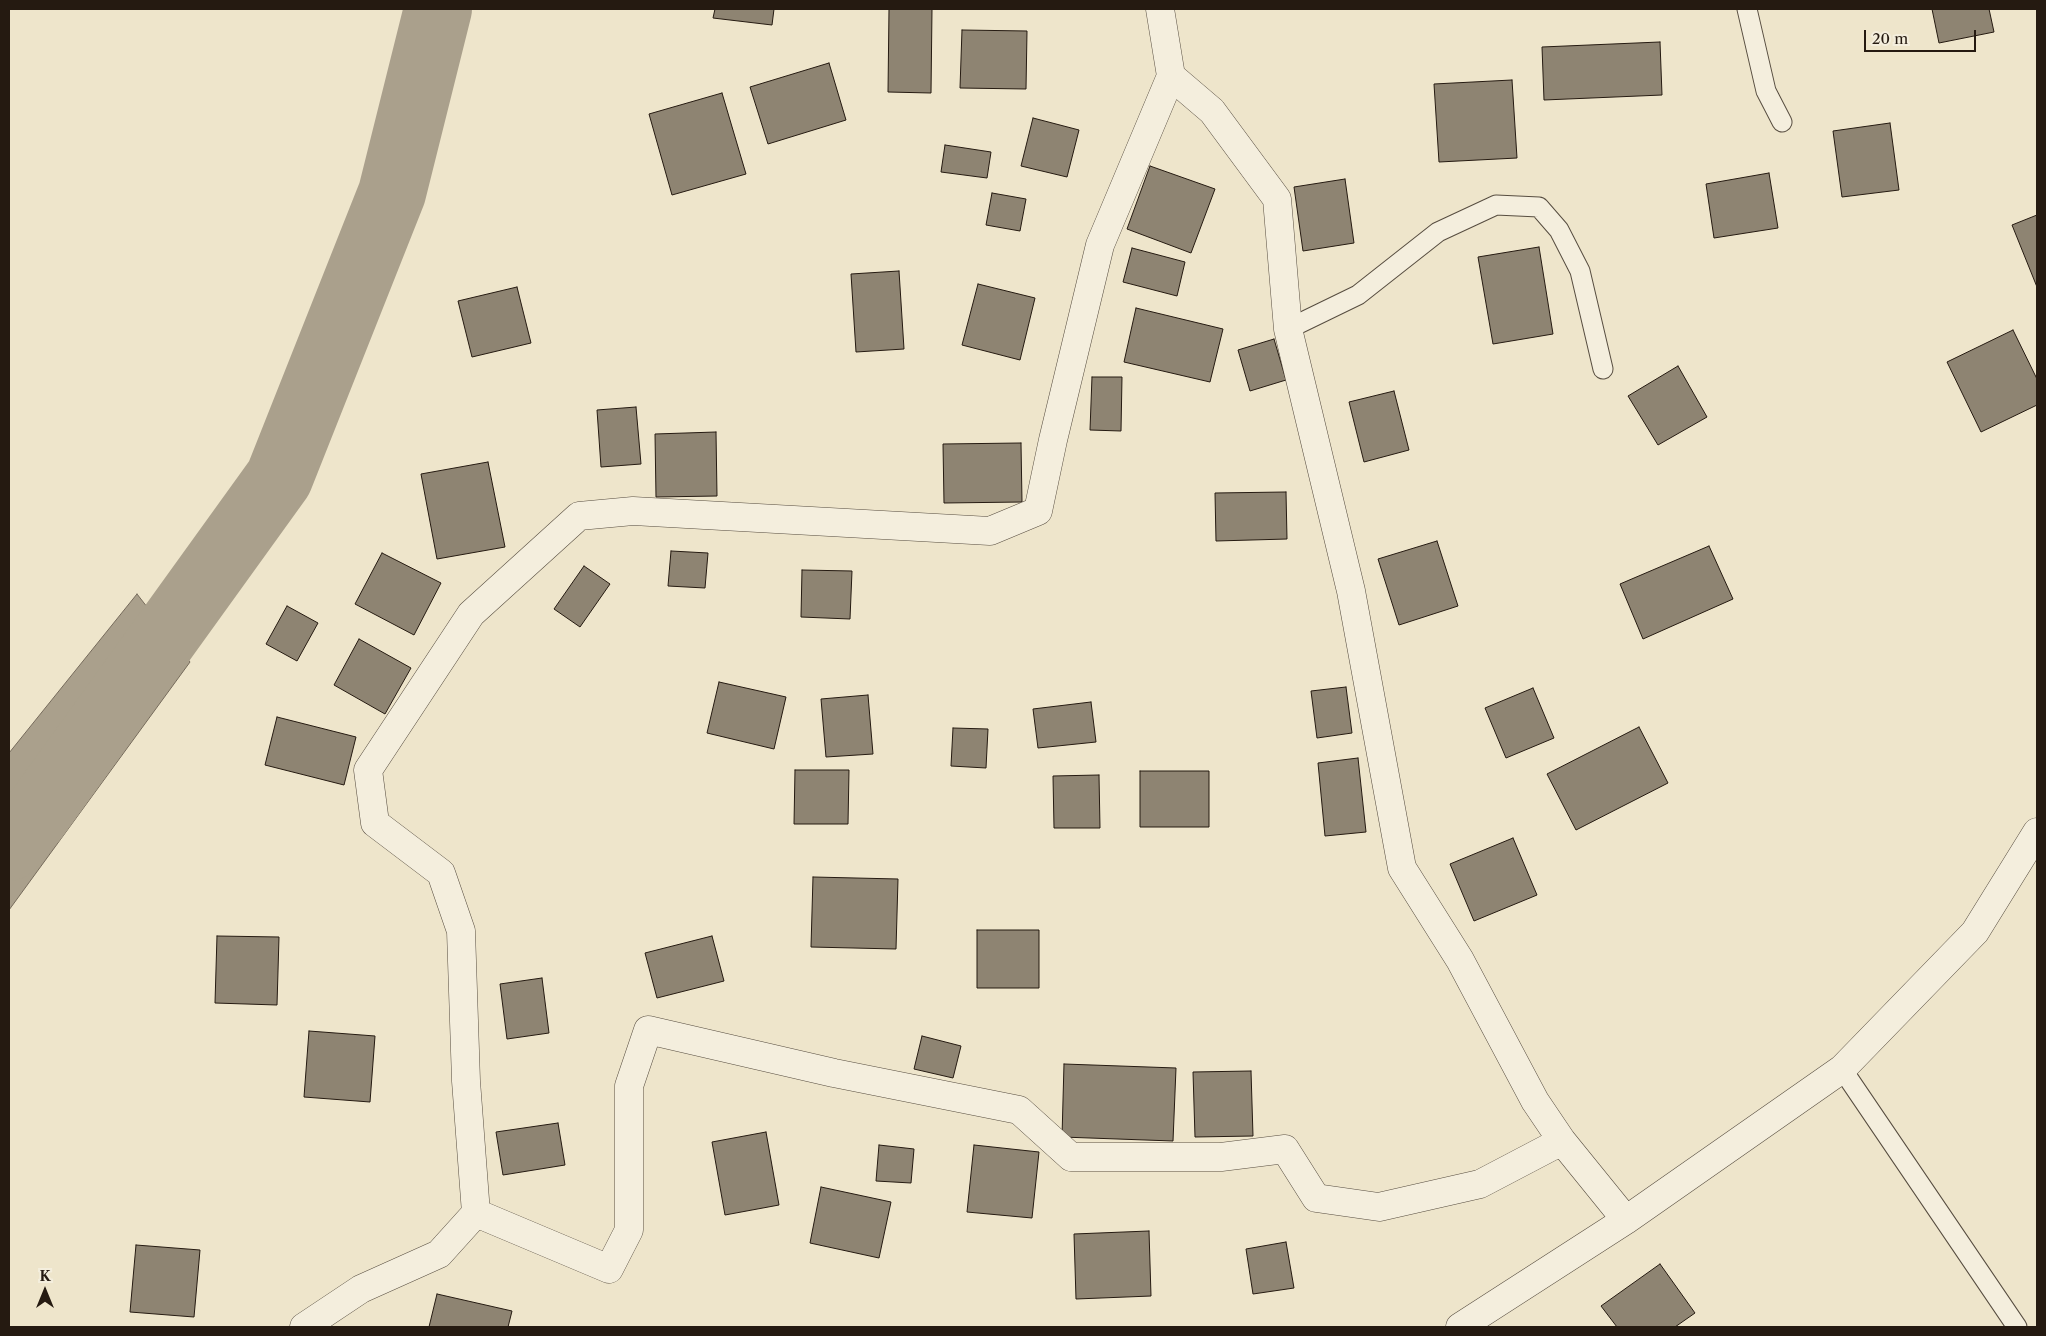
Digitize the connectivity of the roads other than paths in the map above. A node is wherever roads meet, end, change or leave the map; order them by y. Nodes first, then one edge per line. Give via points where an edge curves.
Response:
1 (1160, 9) edge
2 (1747, 9) edge
3 (1171, 76) junction
4 (1782, 122) dead end
5 (1288, 330) junction
6 (1603, 369) dead end
7 (2037, 832) edge
8 (1842, 1069) junction
9 (1562, 1141) junction
10 (476, 1213) junction
11 (1626, 1220) junction
12 (304, 1327) edge
13 (1460, 1327) edge
14 (2016, 1327) edge

1 - 3 street
2 - 4 lane via 1766,91
3 - 5 street via 1212,111 1277,199
3 - 10 street via 1100,245 1038,511 990,532 633,511 579,516 472,614 368,770 375,822 441,873 462,931 466,1081
5 - 6 lane via 1358,295 1438,232 1496,205 1539,207 1559,230 1580,271
5 - 9 street via 1351,591 1402,868 1460,960 1535,1101
7 - 8 street via 1975,932
8 - 11 street
8 - 14 lane
9 - 10 street via 1480,1184 1379,1206 1316,1198 1285,1149 1221,1157 1071,1157 1019,1110 648,1030 629,1086 629,1230 609,1269
9 - 11 street
10 - 12 street via 439,1254 361,1290
11 - 13 street

